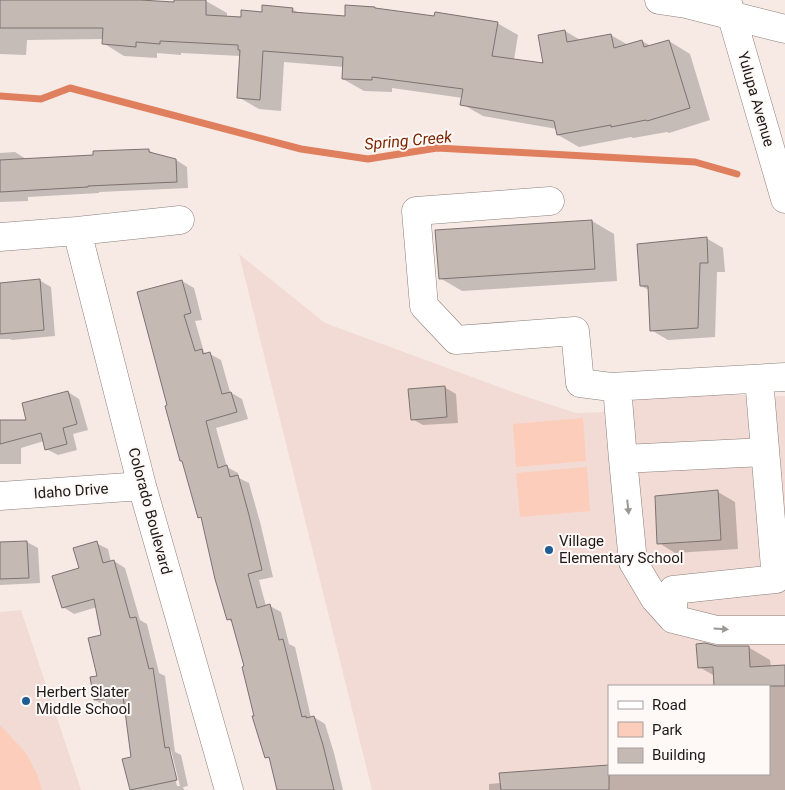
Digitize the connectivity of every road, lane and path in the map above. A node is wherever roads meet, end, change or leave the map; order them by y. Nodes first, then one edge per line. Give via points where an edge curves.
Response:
1 (659, 0) edge
2 (729, 8) edge
3 (785, 30) edge
4 (785, 199) edge
5 (550, 201) dead end
6 (180, 220) dead end
7 (77, 231) junction
8 (0, 237) edge
9 (772, 378) edge
10 (617, 387) junction
11 (765, 452) junction
12 (623, 459) junction
13 (142, 486) junction
14 (0, 496) edge
15 (781, 579) edge
16 (673, 619) junction
17 (785, 630) edge
18 (229, 790) edge

1 - 2 street
2 - 3 street
2 - 4 street, Yulupa Avenue
5 - 10 street via 416,211 424,306 456,340 575,331 580,383
6 - 7 street
7 - 8 street
7 - 13 street, Colorado Boulevard
9 - 10 street
9 - 11 street
10 - 12 street
11 - 12 street
11 - 15 street
12 -> 16 street via 633,562 655,599
13 - 14 street, Idaho Drive
13 - 18 street, Colorado Boulevard
15 - 16 street via 672,590
16 -> 17 street via 717,630

